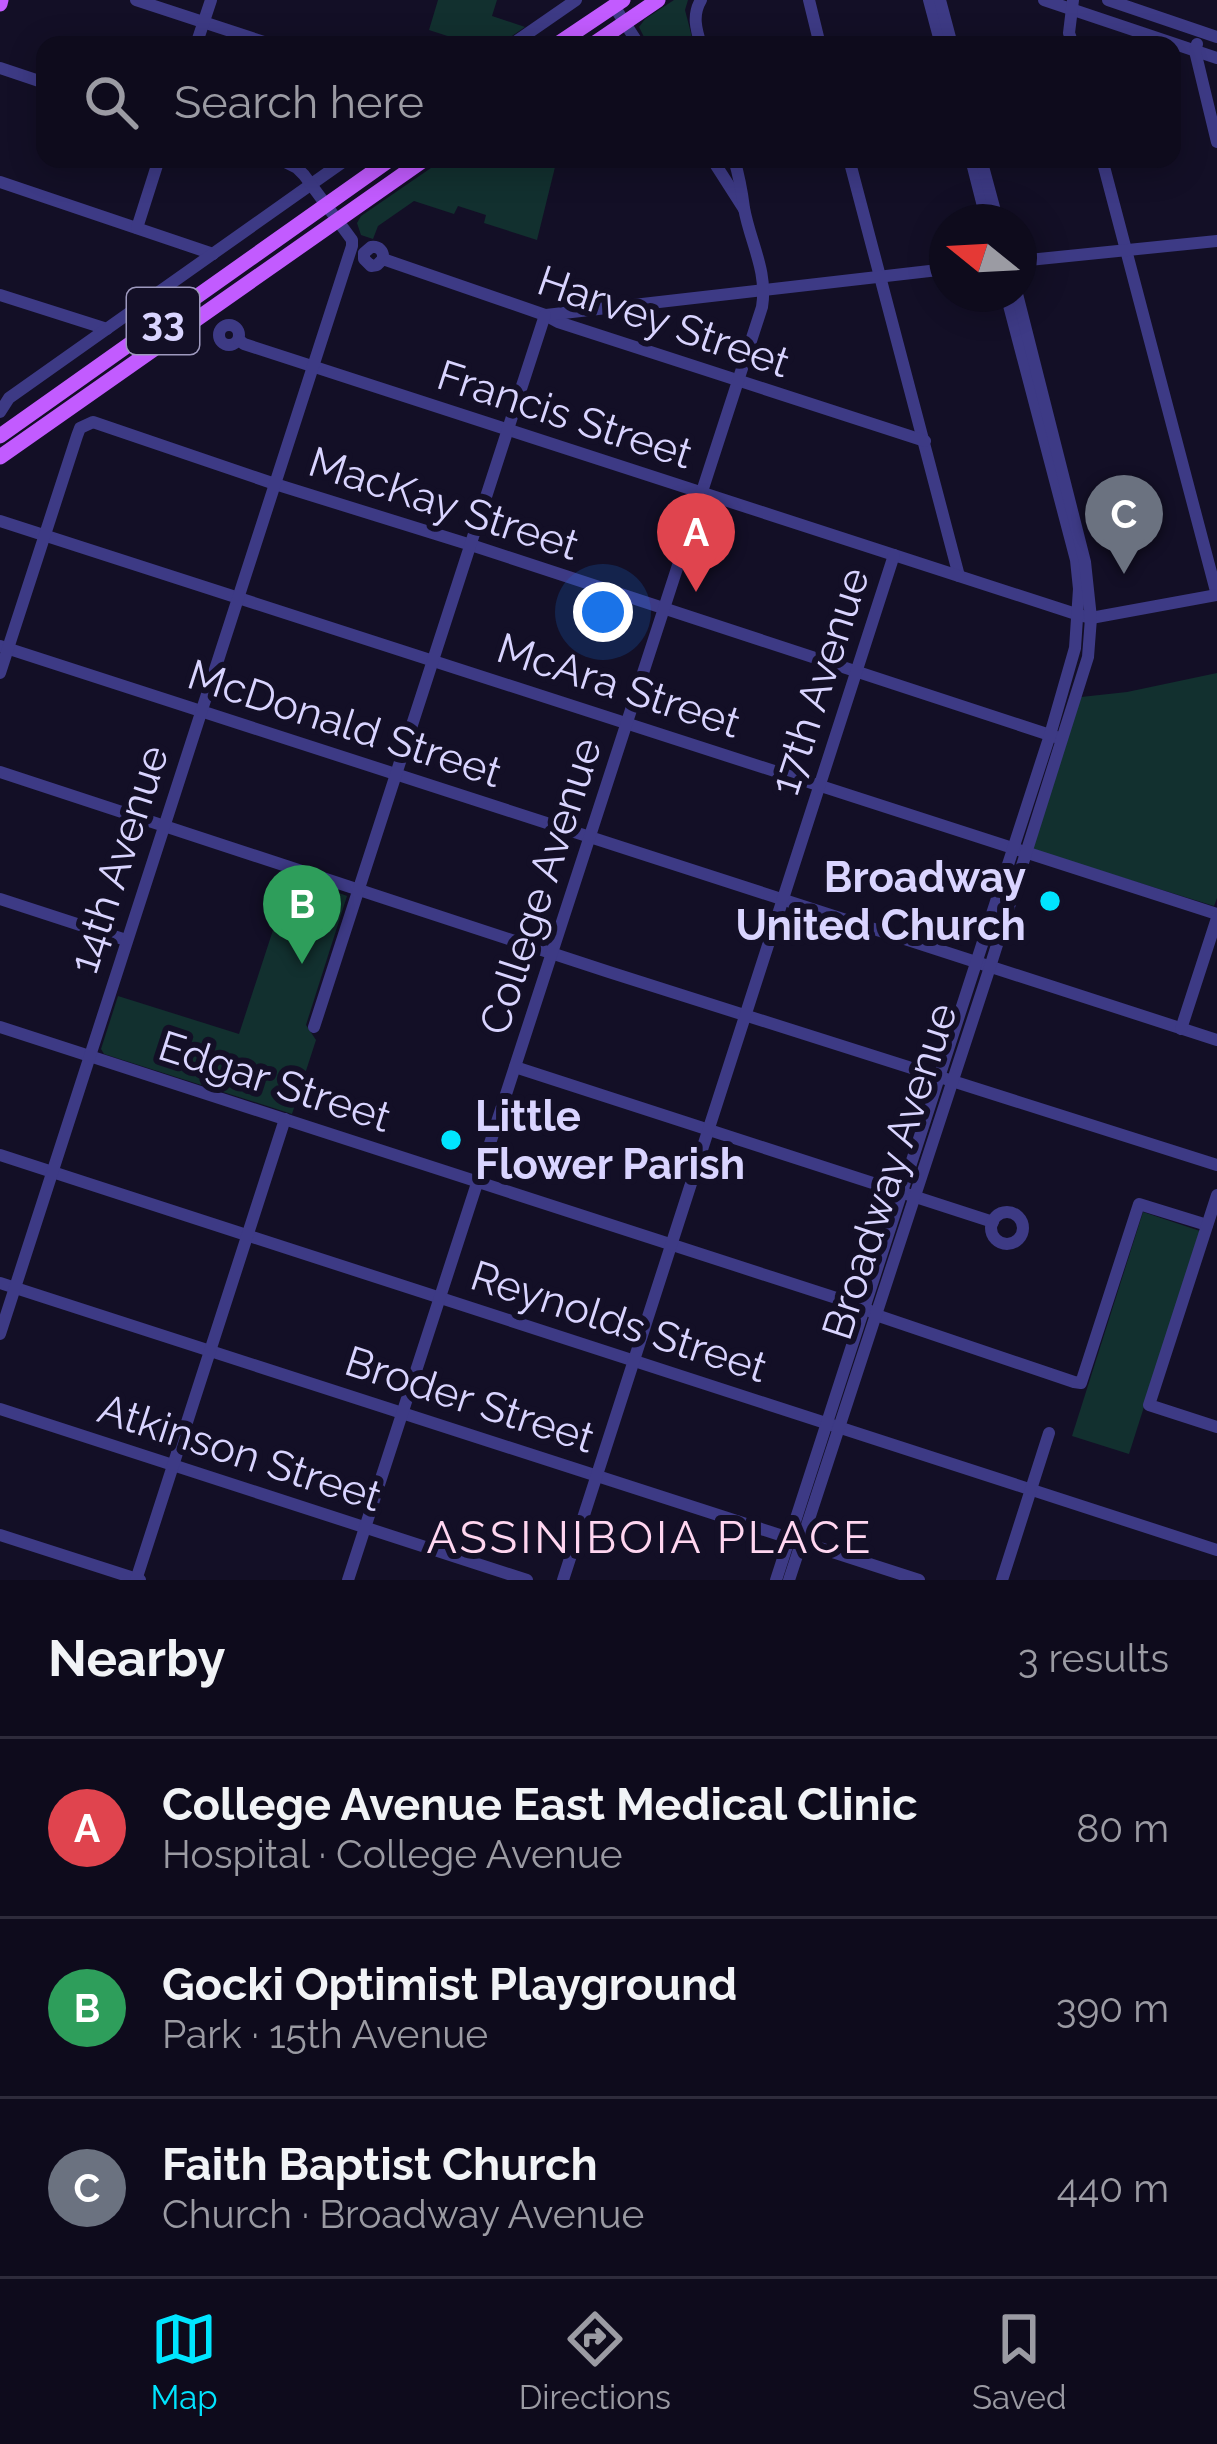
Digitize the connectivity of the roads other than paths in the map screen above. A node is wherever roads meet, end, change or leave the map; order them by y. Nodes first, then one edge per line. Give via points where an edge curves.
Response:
1 (136, 0) edge
2 (211, 0) edge
3 (576, 0) edge
4 (658, 0) edge
5 (701, 0) edge
6 (809, 0) edge
7 (929, 0) edge
8 (940, 0) edge
9 (1044, 0) edge
10 (1108, 0) edge
11 (618, 3) edge
12 (1072, 4) edge
13 (204, 22) junction
14 (624, 23) junction
15 (1201, 32) junction
16 (199, 36) edge
17 (246, 36) edge
18 (524, 36) edge
19 (569, 36) edge
20 (605, 36) edge
21 (633, 36) edge
22 (699, 36) edge
23 (818, 36) edge
24 (939, 36) edge
25 (950, 36) edge
26 (1070, 36) edge
27 (1156, 36) edge
28 (1217, 37) edge
29 (1181, 46) edge
30 (1195, 51) junction
31 (1217, 58) edge
32 (0, 68) edge
33 (36, 80) edge
34 (1217, 142) edge
35 (156, 168) edge
36 (298, 168) edge
37 (334, 168) edge
38 (381, 168) edge
39 (410, 168) edge
40 (718, 168) edge
41 (737, 168) edge
42 (852, 168) edge
43 (973, 168) edge
44 (983, 168) edge
45 (1104, 168) edge
46 (0, 182) edge
47 (311, 184) junction
48 (982, 204) edge
49 (993, 204) edge
50 (745, 210) junction
51 (332, 213) junction
52 (137, 228) junction
53 (1217, 241) edge
54 (1126, 250) junction
55 (213, 254) junction
56 (383, 259) dead end
57 (1037, 259) edge
58 (929, 271) edge
59 (879, 276) junction
60 (765, 291) junction
61 (0, 295) edge
62 (1011, 312) edge
63 (1021, 312) edge
64 (545, 315) junction
65 (107, 329) junction
66 (238, 340) dead end
67 (313, 367) junction
68 (738, 382) junction
69 (1, 410) edge
70 (507, 430) junction
71 (0, 436) edge
72 (925, 441) junction
73 (0, 457) edge
74 (275, 484) junction
75 (702, 493) junction
76 (0, 520) edge
77 (45, 535) junction
78 (471, 544) junction
79 (894, 555) junction
80 (959, 576) junction
81 (1217, 595) edge
82 (238, 596) junction
83 (664, 609) junction
84 (1085, 617) junction
85 (4, 647) edge
86 (434, 659) junction
87 (857, 670) junction
88 (0, 674) edge
89 (201, 711) junction
90 (628, 722) junction
91 (1057, 737) junction
92 (0, 772) edge
93 (396, 774) junction
94 (820, 784) junction
95 (164, 825) junction
96 (590, 837) junction
97 (1019, 851) junction
98 (359, 889) junction
99 (0, 899) edge
100 (782, 900) junction
101 (1217, 916) edge
102 (126, 940) junction
103 (552, 953) junction
104 (975, 963) junction
105 (990, 967) junction
106 (745, 1016) junction
107 (0, 1027) edge
108 (314, 1027) dead end
109 (1181, 1029) junction
110 (1217, 1040) edge
111 (90, 1056) junction
112 (515, 1067) junction
113 (946, 1078) junction
114 (284, 1119) junction
115 (708, 1130) junction
116 (0, 1155) edge
117 (1217, 1165) edge
118 (53, 1172) junction
119 (477, 1183) junction
120 (908, 1194) junction
121 (1217, 1195) edge
122 (993, 1222) dead end
123 (1207, 1225) junction
124 (247, 1236) junction
125 (671, 1246) junction
126 (0, 1283) edge
127 (15, 1288) junction
128 (440, 1298) junction
129 (870, 1311) junction
130 (0, 1334) edge
131 (210, 1349) junction
132 (634, 1360) junction
133 (0, 1409) edge
134 (403, 1412) junction
135 (833, 1425) junction
136 (1217, 1427) edge
137 (1049, 1433) dead end
138 (173, 1464) junction
139 (597, 1474) junction
140 (1031, 1489) junction
141 (365, 1528) junction
142 (0, 1535) edge
143 (796, 1539) junction
144 (1217, 1550) edge
145 (137, 1580) edge
146 (348, 1580) edge
147 (527, 1580) edge
148 (563, 1580) edge
149 (776, 1580) edge
150 (789, 1580) edge
151 (919, 1580) edge
152 (1002, 1580) edge

1 - 13 street
2 - 13 street
3 - 18 street
4 - 14 main road
5 - 22 street
6 - 23 street
7 - 24 street
8 - 25 street
9 - 12 street
10 - 15 street
11 - 14 street
11 - 19 main road
12 - 26 street
12 - 27 street
13 - 16 street
13 - 17 street
14 - 20 main road
14 - 21 street
15 - 28 street
15 - 30 street
29 - 30 street
30 - 31 street
30 - 34 street
32 - 33 street
35 - 52 street
36 - 47 street
37 - 47 street
38 - 51 main road, 33
39 - 51 main road, 33
40 - 50 street, College Avenue
41 - 50 street, College Avenue
42 - 59 street
43 - 48 street
44 - 49 street
45 - 54 street
46 - 52 street
47 - 51 street
47 - 55 street
50 - 60 street, College Avenue
51 - 67 street, 14th Avenue via 352,246
51 - 71 main road, 33
51 - 73 main road, 33
52 - 55 street
53 - 54 street
54 - 57 street
54 - 81 street
55 - 65 street
56 - 64 street, Harvey Street
58 - 59 street
59 - 60 street
59 - 72 street
60 - 64 street
60 - 68 street, College Avenue
61 - 65 street
62 - 84 street, Broadway Avenue
63 - 84 street, Broadway Avenue via 1085,562
64 - 68 street, Harvey Street
64 - 70 street
65 - 69 street
66 - 67 street, Francis Street
67 - 70 street, Francis Street
67 - 74 street, 14th Avenue
68 - 72 street, Harvey Street
68 - 75 street, College Avenue
70 - 75 street, Francis Street
70 - 78 street
72 - 80 street
74 - 77 street, MacKay Street via 93,422 80,428
74 - 78 street, MacKay Street
74 - 82 street, 14th Avenue
75 - 79 street, Francis Street
75 - 83 street, College Avenue
76 - 77 street, McAra Street
77 - 82 street, McAra Street
77 - 85 street
78 - 83 street, MacKay Street
78 - 86 street
79 - 80 street, Francis Street
79 - 87 street, 17th Avenue
80 - 84 street, Francis Street
81 - 84 street
82 - 86 street, McAra Street
82 - 89 street, 14th Avenue
83 - 87 street, MacKay Street
83 - 90 street, College Avenue
84 - 91 street, Broadway Avenue
85 - 88 street
85 - 89 street, McDonald Street
86 - 90 street, McAra Street
86 - 93 street
87 - 91 street, MacKay Street
87 - 94 street, 17th Avenue
89 - 93 street, McDonald Street
89 - 95 street, 14th Avenue
90 - 94 street, McAra Street
90 - 96 street, College Avenue
91 - 97 street, Broadway Avenue
92 - 95 street
93 - 96 street, McDonald Street
93 - 98 street
94 - 97 street, McAra Street
94 - 100 street, 17th Avenue
95 - 98 street
95 - 102 street, 14th Avenue
96 - 100 street, McDonald Street
96 - 103 street, College Avenue
97 - 101 street, McAra Street
97 - 104 street, Broadway Avenue
97 - 105 street, Broadway Avenue
98 - 103 street
98 - 108 street
99 - 102 street
100 - 104 street, McDonald Street
100 - 106 street, 17th Avenue
101 - 109 street
102 - 111 street, 14th Avenue
103 - 106 street
103 - 112 street, College Avenue
104 - 105 street, McDonald Street
104 - 113 street, Broadway Avenue
105 - 109 street, McDonald Street
105 - 113 street, Broadway Avenue
106 - 113 street
106 - 115 street, 17th Avenue
107 - 111 street, Edgar Street
109 - 110 street, McDonald Street
111 - 114 street, Edgar Street
111 - 118 street, 14th Avenue
112 - 115 street
112 - 119 street, College Avenue
113 - 117 street
113 - 120 street, Broadway Avenue
114 - 119 street, Edgar Street
114 - 124 street
115 - 120 street
115 - 125 street, 17th Avenue
116 - 118 street, Reynolds Street
118 - 124 street, Reynolds Street
118 - 127 street, 14th Avenue
119 - 125 street, Edgar Street
119 - 128 street, College Avenue
120 - 122 street
120 - 129 street, Broadway Avenue
121 - 123 street
123 - 129 street, Edgar Street via 1138,1204 1082,1383
123 - 136 street via 1149,1405
124 - 128 street, Reynolds Street
124 - 131 street
125 - 129 street, Edgar Street
125 - 132 street, 17th Avenue
126 - 127 street, Broder Street
127 - 130 street, 14th Avenue
127 - 131 street, Broder Street
128 - 132 street, Reynolds Street
128 - 134 street, College Avenue
129 - 135 street, Broadway Avenue
131 - 134 street, Broder Street
131 - 138 street
132 - 135 street, Reynolds Street
132 - 139 street, 17th Avenue
133 - 138 street, Atkinson Street
134 - 139 street, Broder Street
134 - 141 street, College Avenue
135 - 140 street, Reynolds Street
135 - 143 street, Broadway Avenue
137 - 140 street
138 - 141 street, Atkinson Street
138 - 145 street
139 - 143 street, Broder Street
139 - 148 street, 17th Avenue
140 - 144 street, Reynolds Street
140 - 152 street
141 - 146 street, College Avenue
141 - 147 street, Atkinson Street
142 - 145 street
143 - 149 street, Broadway Avenue
143 - 150 street, Broadway Avenue
143 - 151 street, Broder Street

